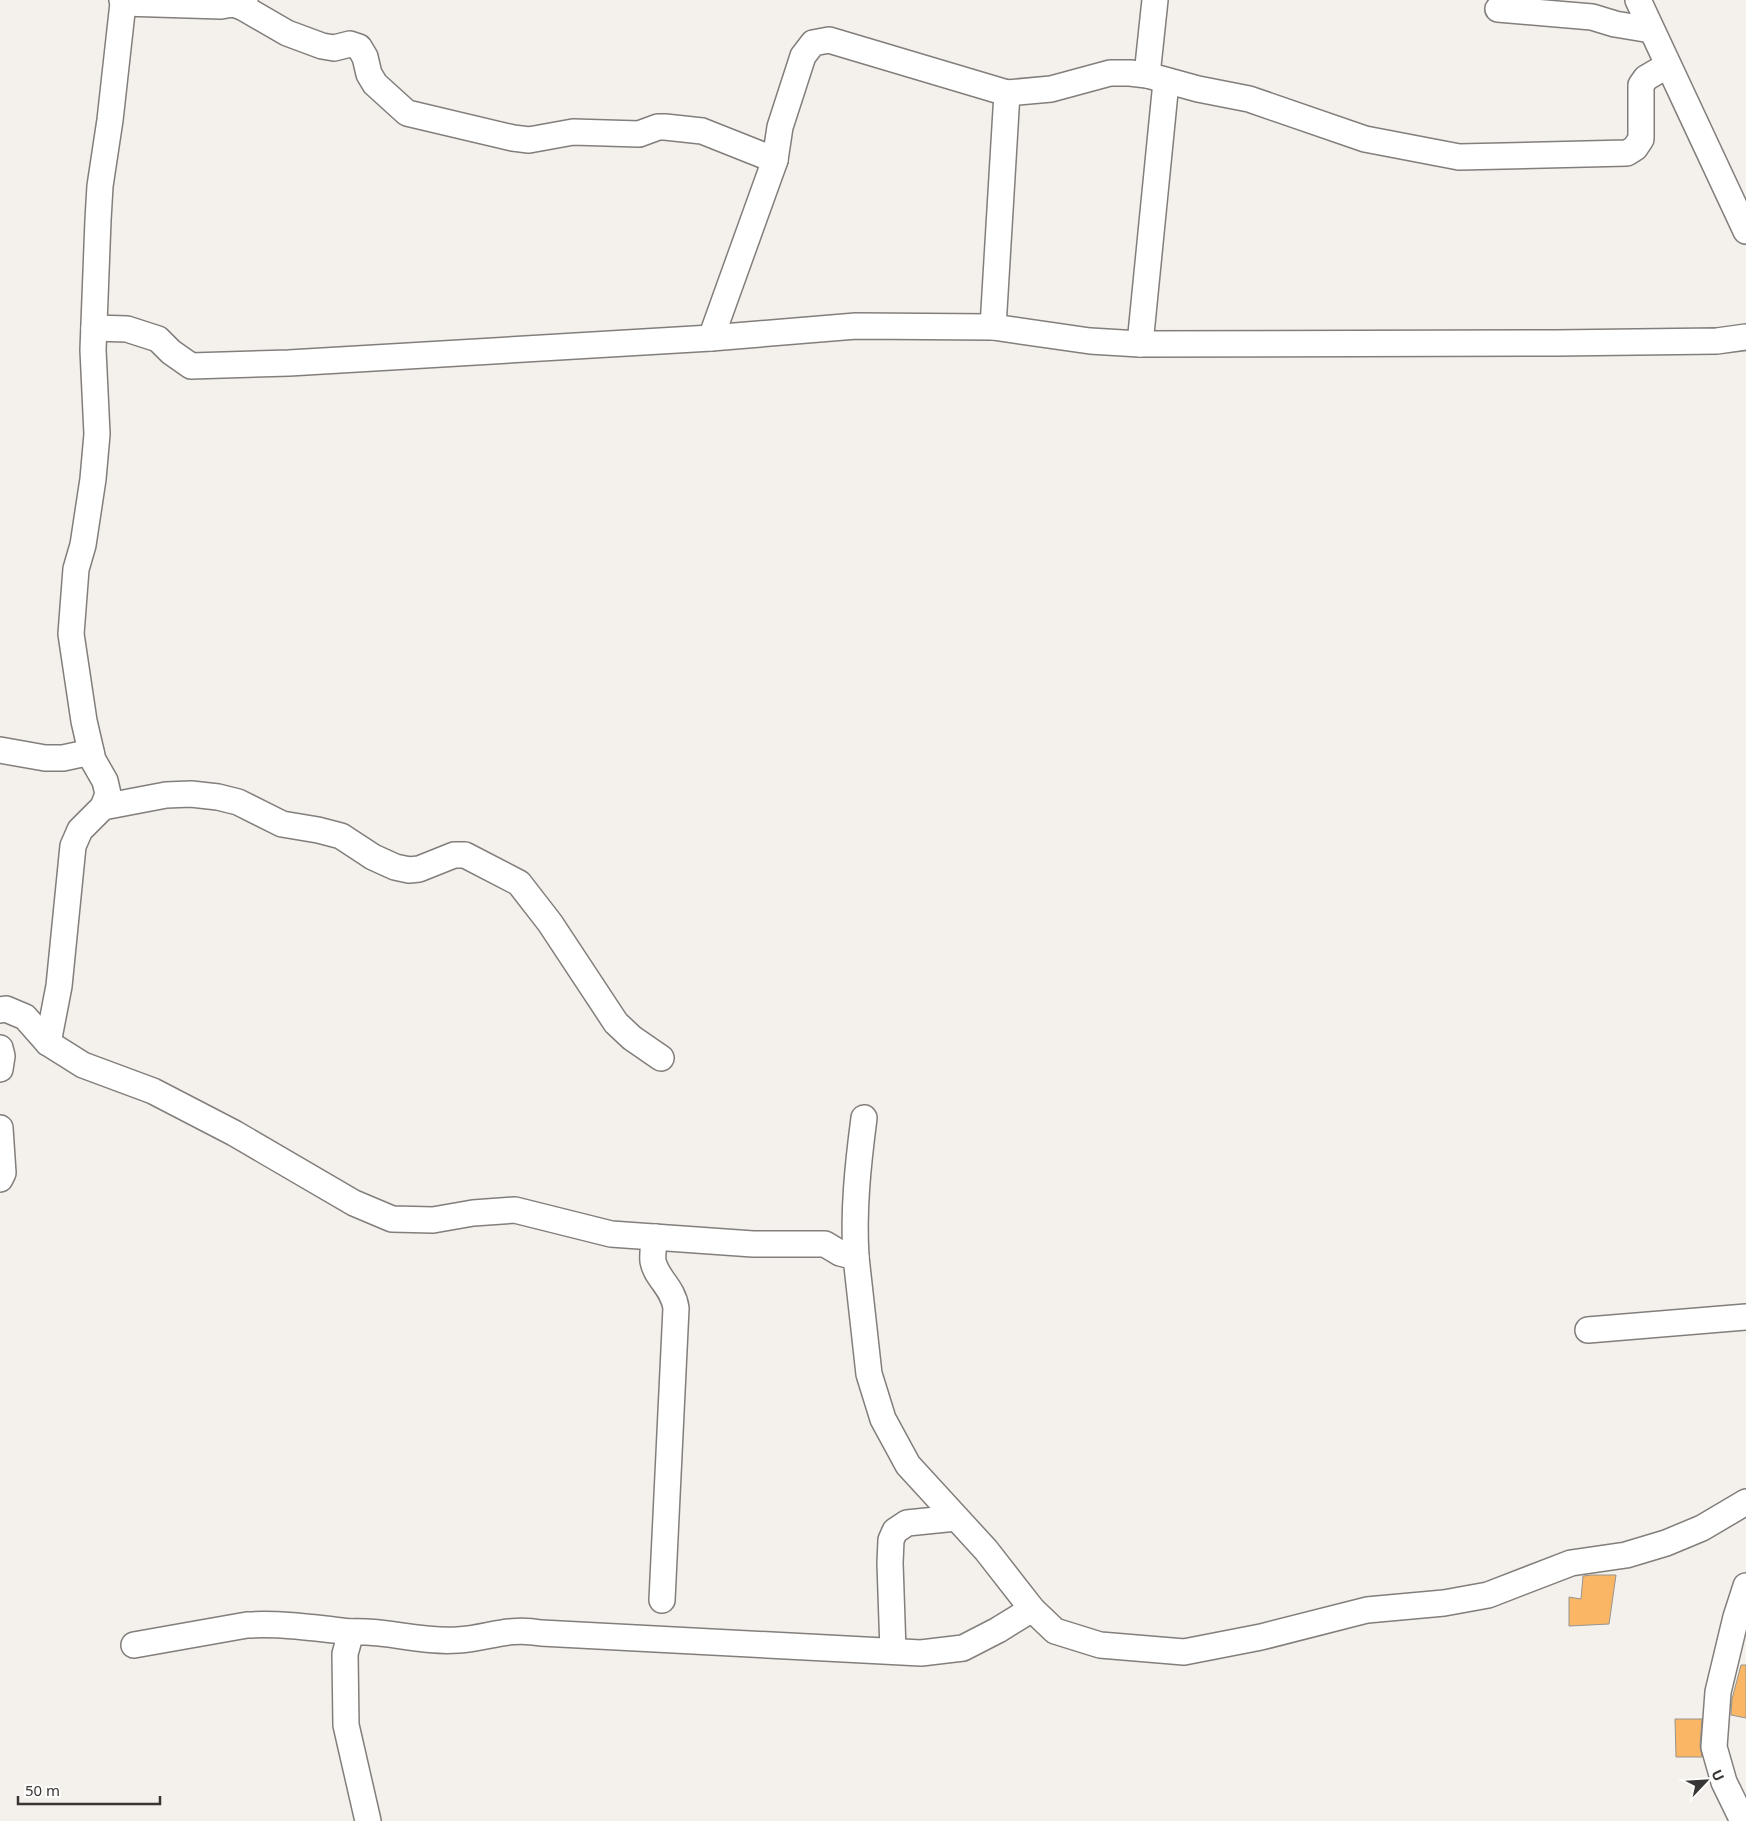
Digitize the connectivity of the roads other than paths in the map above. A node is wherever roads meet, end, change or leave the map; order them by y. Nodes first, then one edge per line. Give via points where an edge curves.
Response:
1 (1155, 0) edge
2 (1638, 0) edge
3 (123, 2) edge
4 (244, 3) edge
5 (1498, 9) dead end
6 (1651, 30) junction
7 (1668, 65) junction
8 (1157, 78) junction
9 (1008, 94) junction
10 (774, 160) junction
11 (1746, 231) edge
12 (993, 327) junction
13 (94, 328) junction
14 (1746, 337) edge
15 (711, 338) junction
16 (1140, 344) junction
17 (0, 750) edge
18 (91, 752) junction
19 (103, 807) junction
20 (0, 1010) edge
21 (48, 1043) junction
22 (0, 1048) edge
23 (661, 1058) dead end
24 (0, 1069) edge
25 (864, 1118) dead end
26 (0, 1128) edge
27 (0, 1179) edge
28 (655, 1237) junction
29 (856, 1258) junction
30 (1746, 1317) edge
31 (1588, 1330) dead end
32 (1746, 1502) edge
33 (956, 1518) junction
34 (1746, 1586) edge
35 (662, 1600) dead end
36 (1032, 1609) junction
37 (351, 1632) junction
38 (134, 1645) dead end
39 (893, 1651) junction
40 (368, 1821) edge
41 (1743, 1821) edge

1 - 8 street
2 - 6 street
3 - 4 street via 221,6
3 - 13 street via 100,186
4 - 10 street via 286,33 322,46 334,48 350,44 359,48 375,84 407,113 529,140 573,132 639,134 658,127 702,131
5 - 6 street via 1592,17
6 - 7 street
7 - 8 street via 1646,78 1641,85 1641,139 1627,153 1459,157 1365,139 1249,99
7 - 11 street
8 - 9 street via 1110,73 1051,89
8 - 16 street
9 - 10 street via 829,40 813,43 803,56 780,127
9 - 12 street
10 - 15 street
12 - 15 street via 856,326
12 - 16 street via 1090,341
13 - 15 street via 126,329 158,340 191,366
13 - 18 street via 97,434 84,545 76,569 71,634
14 - 16 street via 1717,341 1556,343
17 - 18 street via 45,758
18 - 19 street via 108,794
19 - 21 street via 80,830 73,846 59,986
19 - 23 street via 166,795 218,797 238,802 282,824 341,836 395,867 419,869 454,855 465,855 520,884 550,923 616,1023
20 - 21 street via 6,1009 26,1017
21 - 28 street via 83,1065 161,1095 234,1133 354,1204 392,1219 433,1220 515,1210 611,1234
22 - 24 street
25 - 29 street via 857,1175
26 - 27 street via 3,1173
28 - 29 street via 753,1244 825,1244
28 - 35 street via 654,1267 673,1294 676,1308
29 - 33 street via 869,1374 883,1419 908,1465
30 - 31 street
32 - 36 street via 1702,1528 1666,1543 1626,1555 1571,1563 1488,1595 1444,1603 1367,1610 1261,1637 1184,1652 1100,1645 1055,1631
33 - 36 street via 986,1550
33 - 39 street via 907,1523 893,1535 890,1563
34 - 41 street via 1718,1692 1714,1746 1724,1782
36 - 39 street via 963,1648 921,1653
37 - 38 street via 306,1626 247,1625
37 - 39 street via 377,1631 458,1640 524,1630
37 - 40 street via 345,1654 346,1724

